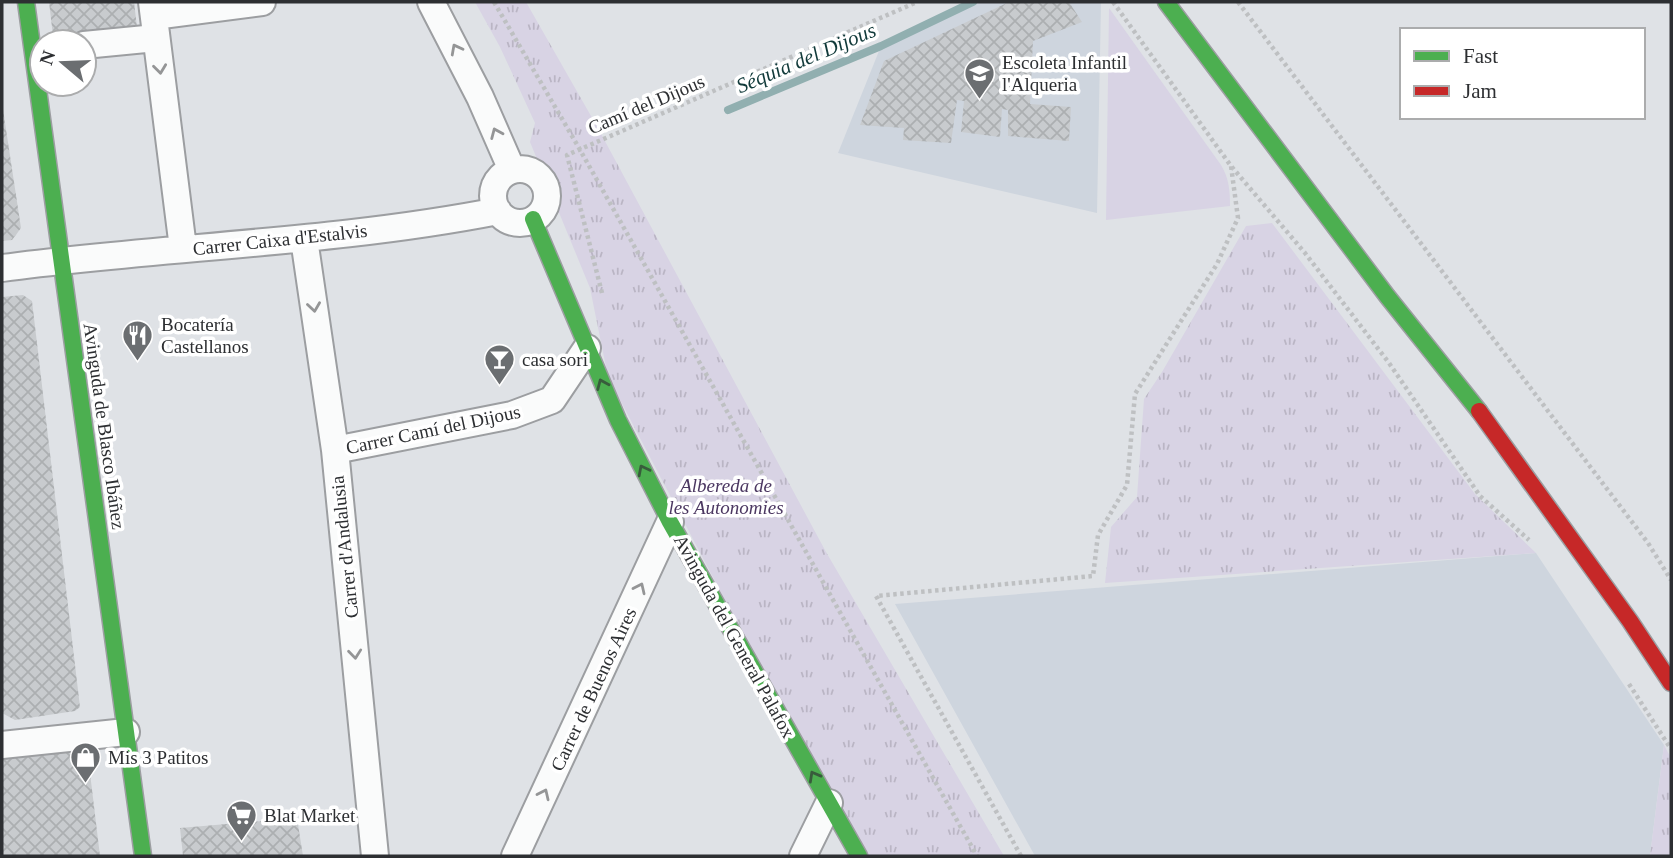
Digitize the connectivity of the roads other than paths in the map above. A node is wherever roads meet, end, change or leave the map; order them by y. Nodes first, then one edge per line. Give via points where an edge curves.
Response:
1 (26, 2) edge
2 (262, 2) edge
3 (431, 2) edge
4 (1166, 2) edge
5 (154, 18) edge
6 (32, 28) edge
7 (98, 40) edge
8 (43, 98) edge
9 (512, 170) junction
10 (498, 211) junction
11 (533, 219) junction
12 (304, 239) junction
13 (183, 248) junction
14 (61, 261) junction
15 (2, 268) edge
16 (587, 348) junction
17 (335, 450) junction
18 (670, 522) junction
19 (1671, 683) edge
20 (126, 732) junction
21 (2, 745) edge
22 (829, 803) junction
23 (143, 856) edge
24 (375, 856) edge
25 (515, 856) edge
26 (803, 856) edge
27 (859, 856) edge

1 - 6 street, Avinguda de Blasco Ibáñez
2 - 5 street
9 -> 3 street
4 - 19 street via 1481,413
5 - 7 street
5 -> 13 street
8 - 14 street, Avinguda de Blasco Ibáñez
9 - 10 street via 495,187
9 - 11 street via 533,172 543,182 546,202
10 - 11 street via 514,222
10 - 12 street, Carrer Caixa d'Estalvis
11 - 16 street, Avinguda del General Palafox
12 - 13 street, Carrer Caixa d'Estalvis
12 -> 17 street, Carrer d'Andalusia
13 - 14 street, Carrer Caixa d'Estalvis
14 - 15 street, Carrer Caixa d'Estalvis
14 - 20 street, Avinguda de Blasco Ibáñez
16 - 17 street, Carrer Camí del Dijous via 552,400 512,415
18 -> 16 street, Avinguda del General Palafox
17 -> 24 street, Carrer d'Andalusia
22 -> 18 street, Avinguda del General Palafox
25 -> 18 street, Carrer de Buenos Aires
20 - 21 street
20 - 23 street, Avinguda de Blasco Ibáñez
22 - 26 street
22 - 27 street, Avinguda del General Palafox

